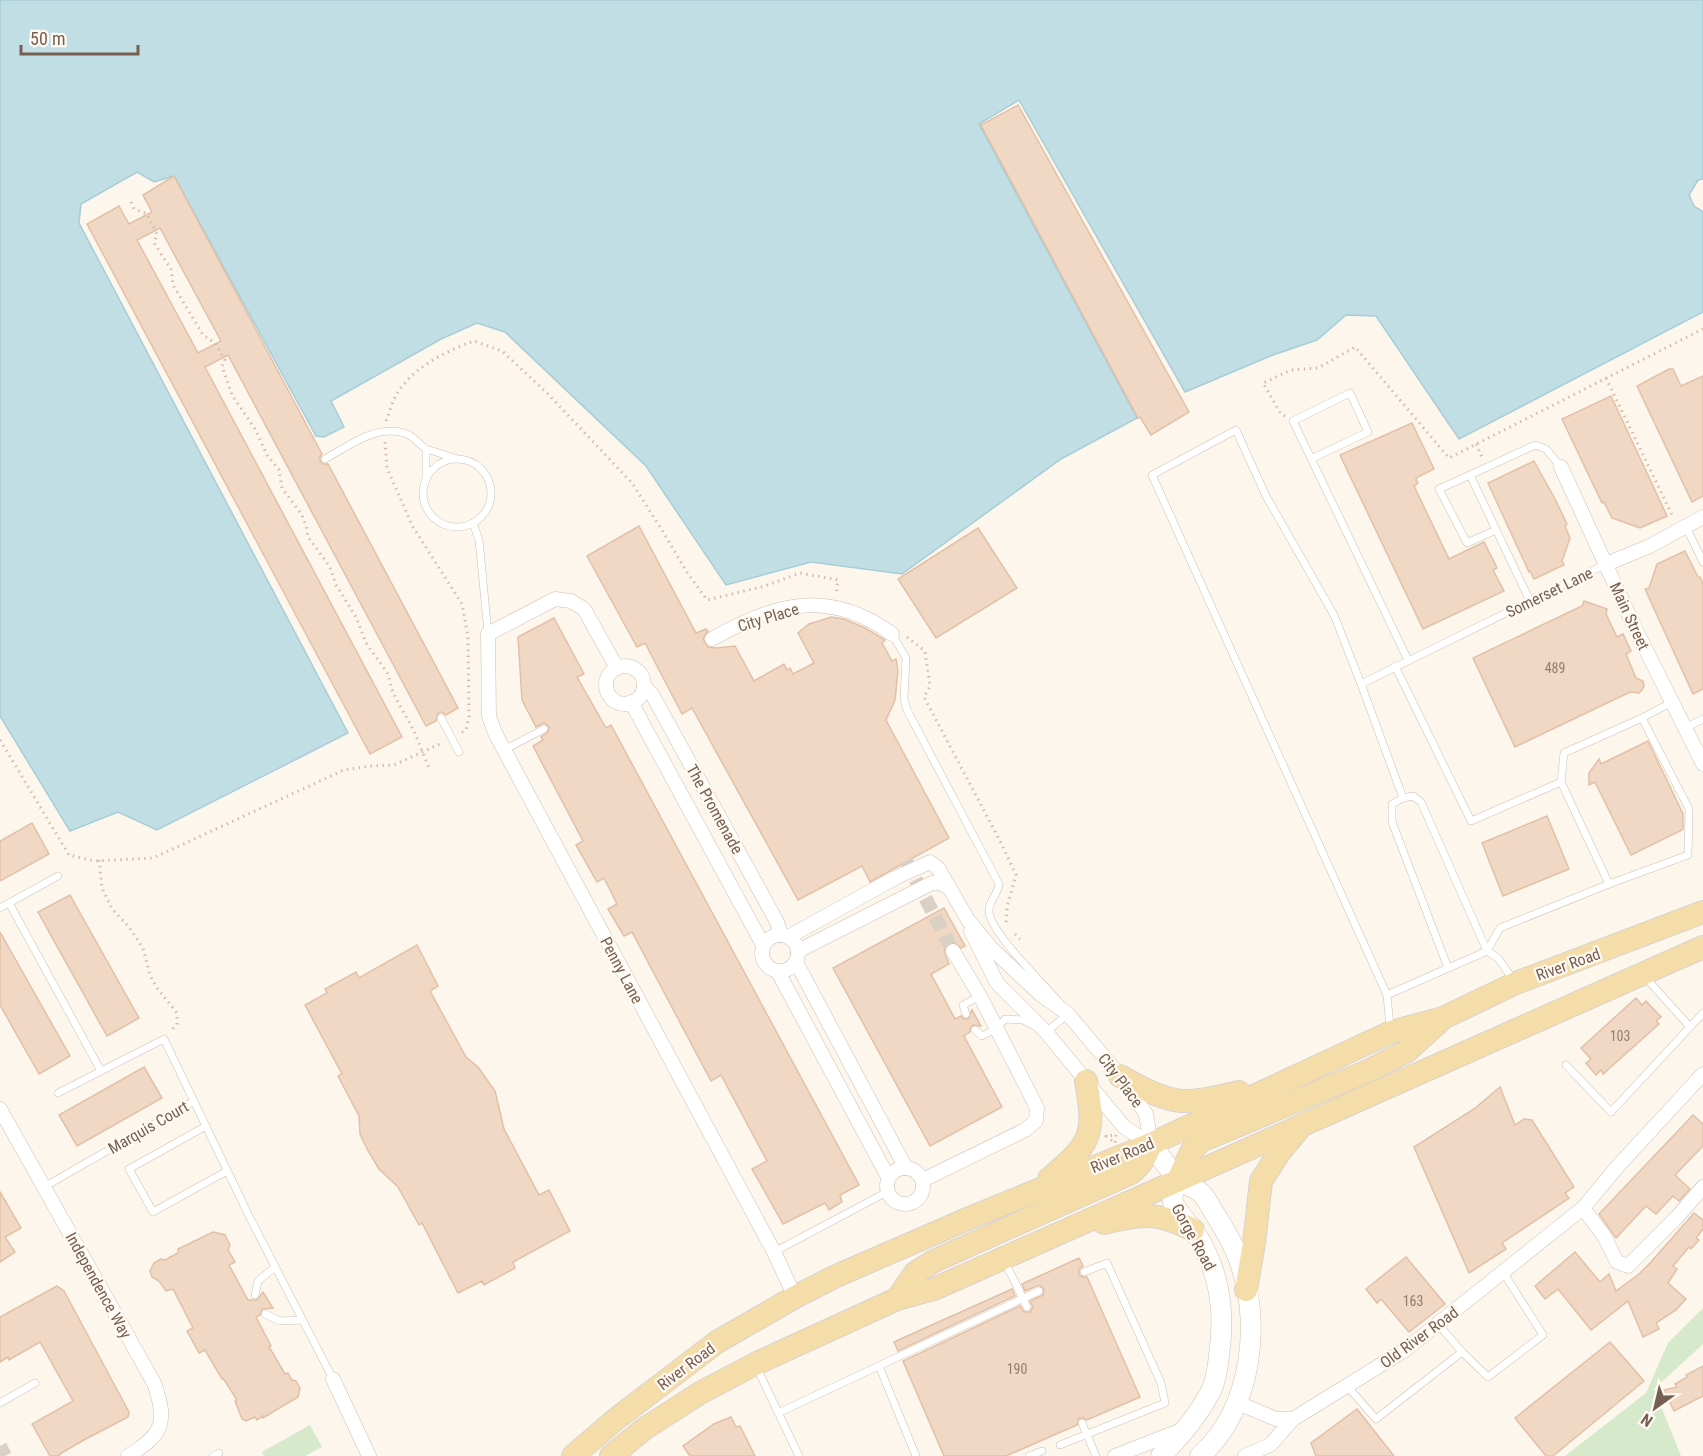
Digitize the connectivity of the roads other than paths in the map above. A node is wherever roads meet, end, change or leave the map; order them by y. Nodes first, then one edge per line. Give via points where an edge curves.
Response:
1 (426, 449) junction
2 (325, 459) dead end
3 (458, 459) junction
4 (1311, 459) junction
5 (1561, 467) joint
6 (1470, 475) junction
7 (426, 480) junction
8 (1703, 517) edge
9 (473, 523) junction
10 (1683, 528) junction
11 (1496, 530) junction
12 (1703, 562) edge
13 (1606, 564) junction
14 (1530, 601) junction
15 (896, 633) joint
16 (488, 634) junction
17 (712, 639) dead end
18 (1408, 660) junction
19 (1395, 666) junction
20 (617, 668) junction
21 (1360, 684) junction
22 (644, 686) junction
23 (631, 702) junction
24 (1672, 702) junction
25 (441, 718) dead end
26 (1642, 718) junction
27 (1703, 719) edge
28 (1685, 728) junction
29 (544, 729) dead end
30 (504, 750) junction
31 (459, 752) dead end
32 (1703, 764) edge
33 (1561, 782) junction
34 (1403, 798) junction
35 (58, 876) dead end
36 (1609, 884) junction
37 (949, 888) junction
38 (9, 903) junction
39 (0, 908) edge
40 (1703, 912) edge
41 (968, 920) junction
42 (785, 936) junction
43 (763, 945) junction
44 (1703, 947) edge
45 (953, 951) tunnel mouth
46 (1486, 951) junction
47 (797, 957) junction
48 (1448, 968) junction
49 (778, 972) junction
50 (1643, 974) junction
51 (1516, 983) junction
52 (1387, 995) junction
53 (980, 996) junction
54 (1703, 1013) edge
55 (966, 1014) dead end
56 (1068, 1014) junction
57 (1443, 1018) junction
58 (1690, 1027) junction
59 (996, 1028) junction
60 (975, 1030) dead end
61 (1046, 1032) junction
62 (1391, 1032) junction
63 (1566, 1065) dead end
64 (101, 1071) junction
65 (1703, 1074) edge
66 (1120, 1076) junction
67 (1086, 1080) junction
68 (1281, 1082) junction
69 (58, 1093) dead end
70 (194, 1101) junction
71 (0, 1109) edge
72 (206, 1126) junction
73 (1300, 1126) junction
74 (1151, 1144) junction
75 (906, 1167) junction
76 (227, 1171) junction
77 (1178, 1179) junction
78 (923, 1180) junction
79 (888, 1185) junction
80 (44, 1187) junction
81 (1703, 1187) edge
82 (1035, 1191) junction
83 (1584, 1208) junction
84 (1193, 1230) junction
85 (1056, 1234) junction
86 (774, 1252) junction
87 (1003, 1258) junction
88 (275, 1267) junction
89 (1084, 1272) dead end
90 (1503, 1272) junction
91 (1246, 1290) junction
92 (1039, 1291) dead end
93 (255, 1295) dead end
94 (795, 1297) junction
95 (897, 1299) junction
96 (1023, 1299) junction
97 (1027, 1307) dead end
98 (265, 1314) dead end
99 (302, 1320) junction
100 (1438, 1324) junction
101 (1462, 1353) junction
102 (755, 1364) junction
103 (879, 1366) junction
104 (333, 1379) joint
105 (35, 1383) dead end
106 (1347, 1386) junction
107 (0, 1403) edge
108 (1238, 1403) junction
109 (778, 1413) junction
110 (1293, 1419) junction
111 (1082, 1423) dead end
112 (1189, 1427) junction
113 (1088, 1435) junction
114 (1060, 1445) dead end
115 (1042, 1451) dead end
116 (128, 1456) edge
117 (369, 1456) edge
118 (573, 1456) edge
119 (611, 1456) edge
120 (799, 1456) edge
121 (916, 1456) edge
122 (1029, 1456) edge
123 (1096, 1456) edge
124 (1115, 1456) edge
125 (1161, 1456) edge
126 (1200, 1456) edge
127 (1245, 1456) edge

1 - 2 lane via 408,435 384,431 368,435
1 - 3 lane
1 - 7 lane
3 - 7 lane via 445,461
3 - 9 lane via 481,469 491,489 484,514
4 - 4 lane via 1368,432 1350,393 1293,421
4 - 18 lane
5 - 6 lane via 1546,450 1535,445
5 - 13 street, Main Street
6 - 11 lane
6 - 11 lane via 1439,489 1467,543
7 - 9 lane via 423,493 433,517 445,525
8 - 10 street, Somerset Lane
9 - 16 lane via 479,540
10 - 12 lane
10 - 13 street, Somerset Lane
11 - 14 lane
13 - 14 lane, Somerset Lane
13 - 24 street, Main Street
14 - 18 lane, Somerset Lane
15 - 17 street, City Place via 860,614 819,604 793,606 738,624
15 - 56 lane via 906,658 907,710 999,884 988,913 1010,949
16 - 20 street via 555,599 571,601 584,609
16 - 30 street, Penny Lane via 489,716
18 - 19 lane, Somerset Lane
19 - 21 lane, Somerset Lane
19 - 33 lane via 1472,821
20 - 22 street via 633,668 641,675
20 - 23 street via 608,676 609,694 619,702
21 - 34 lane
21 - 52 lane via 1334,615 1266,496 1236,430 1152,476
22 - 23 street via 640,696
22 - 42 street, The Promenade
23 - 43 street, The Promenade
24 - 26 lane
24 - 28 street, Main Street
25 - 31 lane
26 - 33 lane via 1564,753
26 - 36 lane via 1689,808 1688,855
27 - 28 lane
28 - 32 street, Main Street
29 - 30 lane
30 - 86 street, Penny Lane
33 - 36 lane
34 - 46 lane via 1413,796 1421,802
34 - 48 lane via 1392,804 1392,822
35 - 38 lane
36 - 46 lane via 1500,928
37 - 41 street, City Place
37 - 42 street, City Place via 930,862
37 - 47 street via 932,883
38 - 39 lane
38 - 64 lane
40 - 51 main road, River Road
41 - 56 street, City Place via 992,949
41 - 61 street, City Place via 997,983
42 - 43 street via 767,939
42 - 47 street via 794,941
43 - 49 street via 762,959
44 - 50 main road, River Road
45 - 53 street
46 - 48 lane
46 - 51 lane via 1498,958
47 - 49 street via 792,968
47 - 75 street
48 - 52 lane
49 - 79 street
50 - 58 lane
50 - 73 main road, River Road
51 - 57 main road, River Road
52 - 62 lane
53 - 55 lane via 963,1005
53 - 59 street
54 - 58 lane
56 - 61 lane
56 - 66 street, City Place
57 - 62 main road, River Road
57 - 77 main road via 1407,1051 1370,1070 1201,1141 1192,1150
58 - 63 lane via 1611,1112
59 - 60 lane via 982,1036
59 - 61 lane via 1005,1019 1023,1020
59 - 78 street via 1037,1108 1036,1121
61 - 67 street, City Place
62 - 68 main road, River Road
64 - 69 lane
64 - 70 lane, Marquis Court via 164,1039
65 - 83 street
66 - 68 main road via 1180,1101 1205,1100
66 - 74 street, City Place via 1146,1114
67 - 74 street, City Place via 1124,1127
67 - 82 main road via 1092,1112 1090,1132 1080,1151
68 - 74 main road, River Road
70 - 72 lane
70 - 80 lane, Marquis Court
71 - 80 street, Independence Way
72 - 76 lane
72 - 76 lane via 129,1169 153,1212
73 - 77 main road, River Road
73 - 91 main road via 1261,1181
74 - 77 main road, Gorge Road
74 - 82 main road, River Road
74 - 95 main road via 1147,1157 1131,1173 934,1261 915,1272
75 - 78 street via 914,1169
75 - 79 street via 893,1172
76 - 88 lane
77 - 84 main road, Gorge Road via 1173,1201
77 - 85 main road, River Road
77 - 91 main road, Gorge Road via 1202,1193 1214,1212 1238,1256
78 - 79 street via 922,1195 911,1204 897,1203 891,1198
79 - 86 lane
80 - 116 street, Independence Way via 154,1383 162,1405 161,1426 146,1445
81 - 83 street via 1628,1266 1617,1262
82 - 94 main road, River Road
83 - 90 street, Old River Road
84 - 85 main road via 1158,1216 1133,1216
84 - 112 main road, Gorge Road via 1213,1267 1221,1297 1223,1328 1212,1389
85 - 87 main road, River Road
86 - 94 street, Penny Lane
87 - 95 main road, River Road via 934,1289
87 - 96 lane
88 - 93 lane via 258,1281
88 - 99 lane
89 - 113 lane via 1107,1263 1161,1383 1165,1403
90 - 100 street, Old River Road
90 - 101 lane via 1544,1335 1488,1377
91 - 108 main road, Gorge Road via 1251,1334
92 - 96 lane
94 - 118 main road, River Road via 717,1342
95 - 102 main road, River Road
96 - 97 lane
96 - 103 lane
98 - 99 lane via 280,1321
99 - 104 lane
100 - 101 lane
100 - 106 street, Old River Road
101 - 106 lane via 1376,1419
102 - 109 lane
102 - 119 main road, River Road via 700,1393
103 - 109 lane
103 - 121 lane
104 - 117 street
105 - 107 lane
106 - 110 street, Old River Road
108 - 110 street via 1276,1419
108 - 126 main road, Gorge Road via 1213,1444
109 - 120 lane
110 - 127 street, Old River Road via 1270,1444
111 - 113 lane
112 - 124 street
112 - 125 main road, Gorge Road
113 - 114 lane
113 - 123 lane
115 - 122 lane

